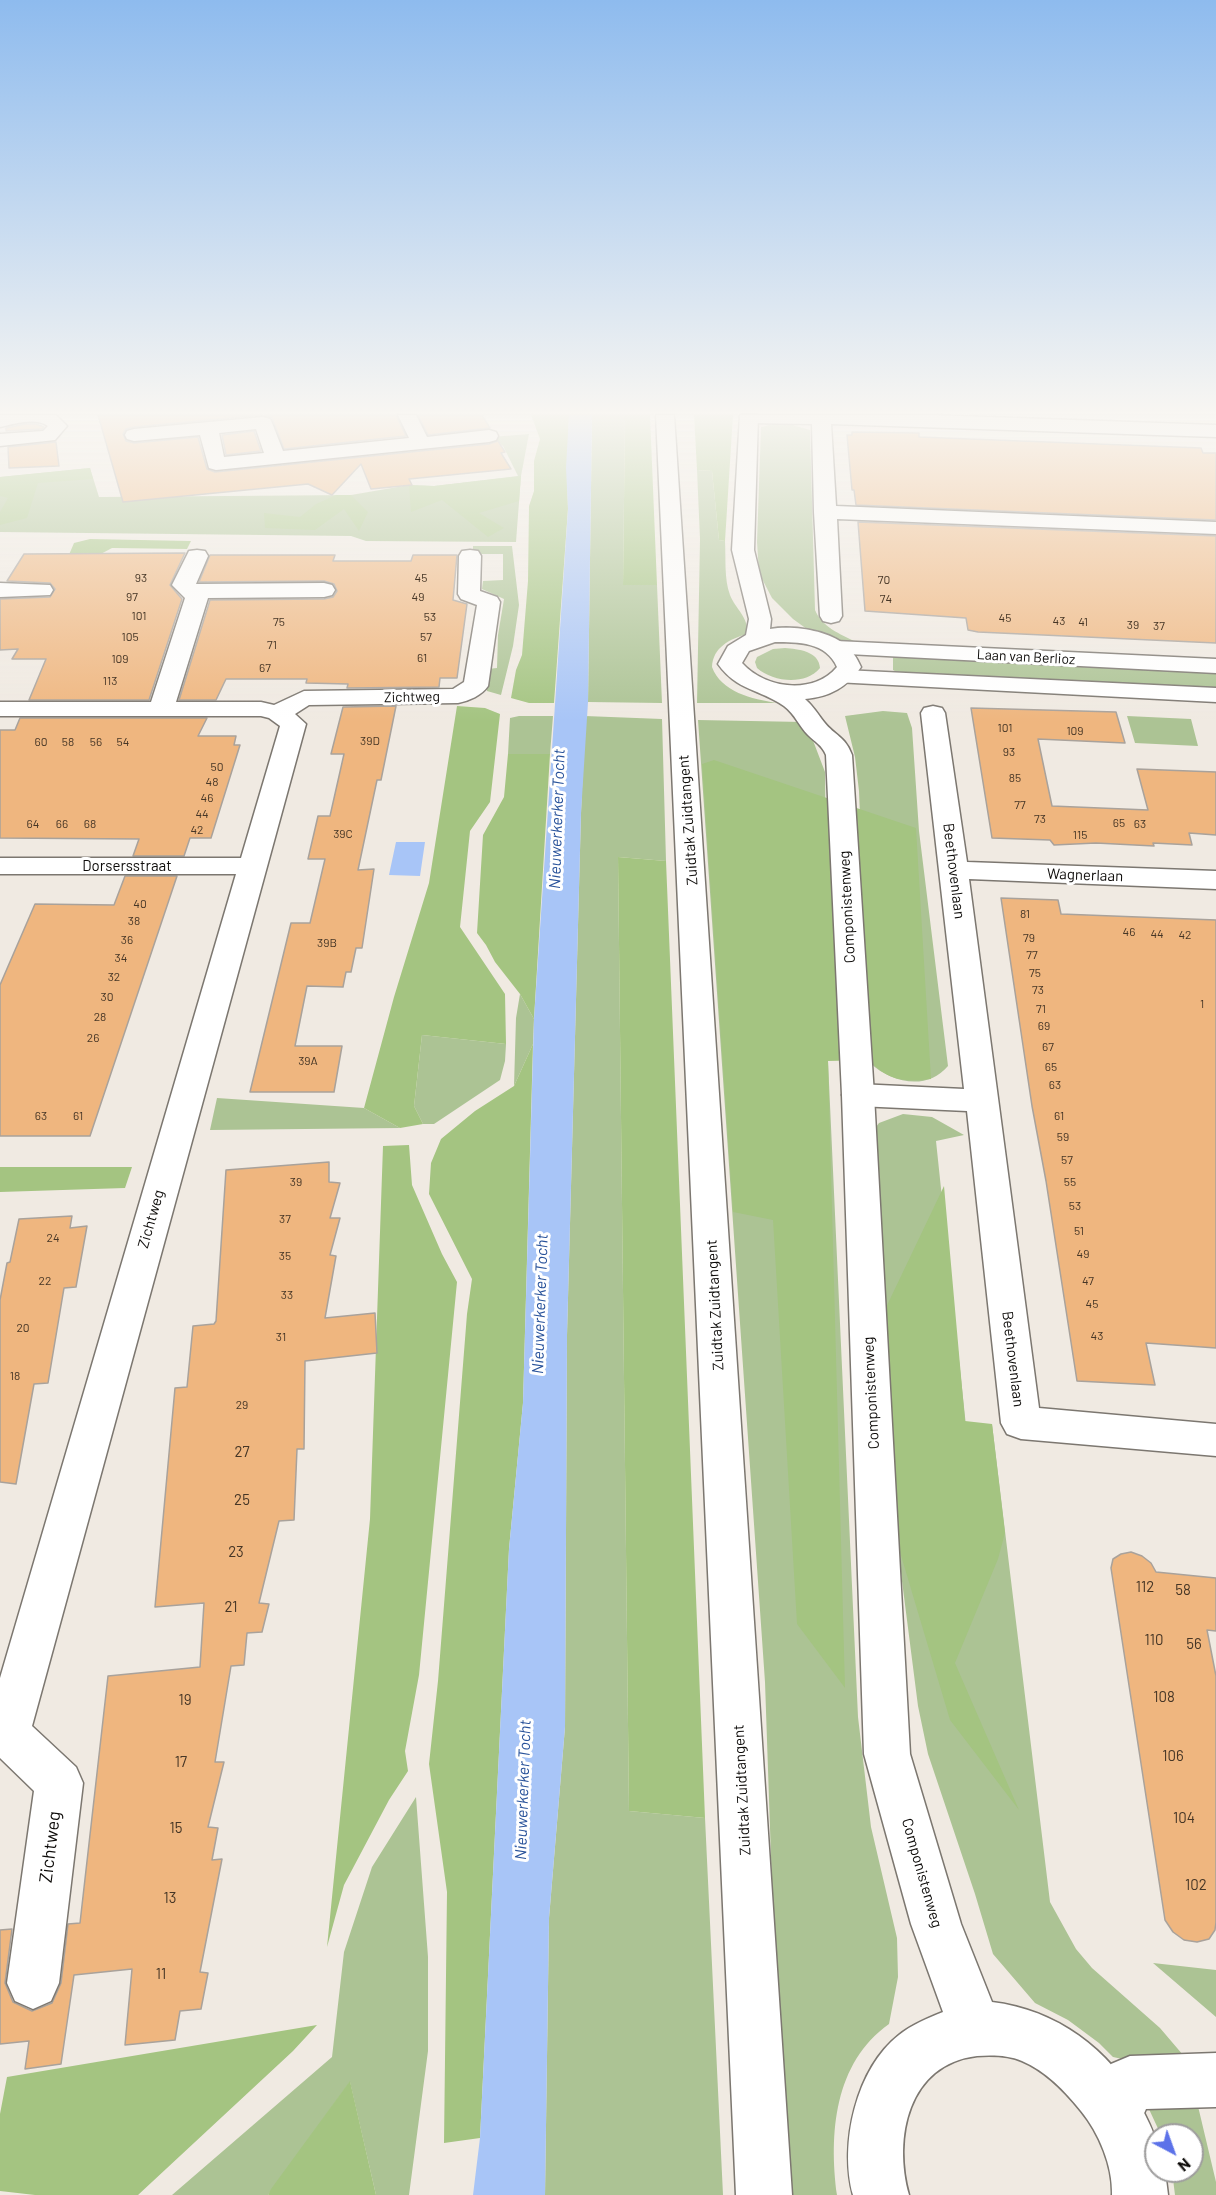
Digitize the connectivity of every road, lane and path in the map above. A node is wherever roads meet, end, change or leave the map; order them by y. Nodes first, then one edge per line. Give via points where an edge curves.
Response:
1 (671, 517) edge
2 (744, 517) edge
3 (824, 517) edge
4 (957, 517) edge
5 (1216, 528) edge
6 (196, 556) dead end
7 (470, 556) dead end
8 (750, 581) junction
9 (0, 590) edge
10 (42, 590) dead end
11 (324, 590) dead end
12 (190, 591) junction
13 (831, 616) dead end
14 (796, 635) junction
15 (757, 638) junction
16 (836, 648) junction
17 (1216, 666) edge
18 (835, 682) junction
19 (768, 690) junction
20 (1216, 695) edge
21 (0, 708) edge
22 (161, 709) junction
23 (278, 713) junction
24 (933, 713) dead end
25 (835, 744) junction
26 (0, 866) edge
27 (254, 866) junction
28 (954, 870) junction
29 (1216, 880) edge
30 (858, 1095) junction
31 (981, 1101) junction
32 (1216, 1440) edge
33 (4, 1733) edge
34 (33, 1983) dead end
35 (977, 2028) junction
36 (1216, 2080) edge
37 (1117, 2112) junction
38 (764, 2195) edge
39 (881, 2195) edge
40 (1140, 2195) edge

1 - 38 street, Zuidtak Zuidtangent
2 - 8 street via 743,550
3 - 13 street
4 - 5 street
6 - 12 street via 183,585
7 - 23 street, Zichtweg via 469,594 489,602 476,686 458,696 304,698
8 - 14 street via 779,622
8 - 15 street via 760,619
9 - 10 street
11 - 12 street
12 - 22 street via 197,596
14 - 15 street
14 - 16 street, Laan van Berlioz
15 - 19 street via 741,645 732,654 730,664 749,683
16 - 17 street, Laan van Berlioz
16 - 18 street, Componistenweg via 846,657 849,667
18 - 19 street, Laan van Berlioz via 788,692
18 - 20 street, Laan van Berlioz
18 - 25 street, Componistenweg via 831,709 839,727
19 - 25 street via 791,700
21 - 22 street
22 - 23 street via 261,709
23 - 27 street, Zichtweg via 293,724
24 - 28 street, Beethovenlaan
25 - 30 street, Componistenweg via 839,755
26 - 27 street, Dorsersstraat
27 - 33 street, Zichtweg
28 - 29 street, Wagnerlaan
28 - 31 street, Beethovenlaan
30 - 31 street
30 - 35 street, Componistenweg via 887,1754 936,1924
31 - 32 street, Beethovenlaan via 1021,1423
33 - 34 street, Zichtweg via 58,1783
35 - 37 street via 1016,2032 1054,2048 1089,2076
35 - 39 street via 940,2037 910,2059 887,2092 875,2133 876,2178
36 - 37 street via 1130,2083
37 - 40 street via 1133,2151

